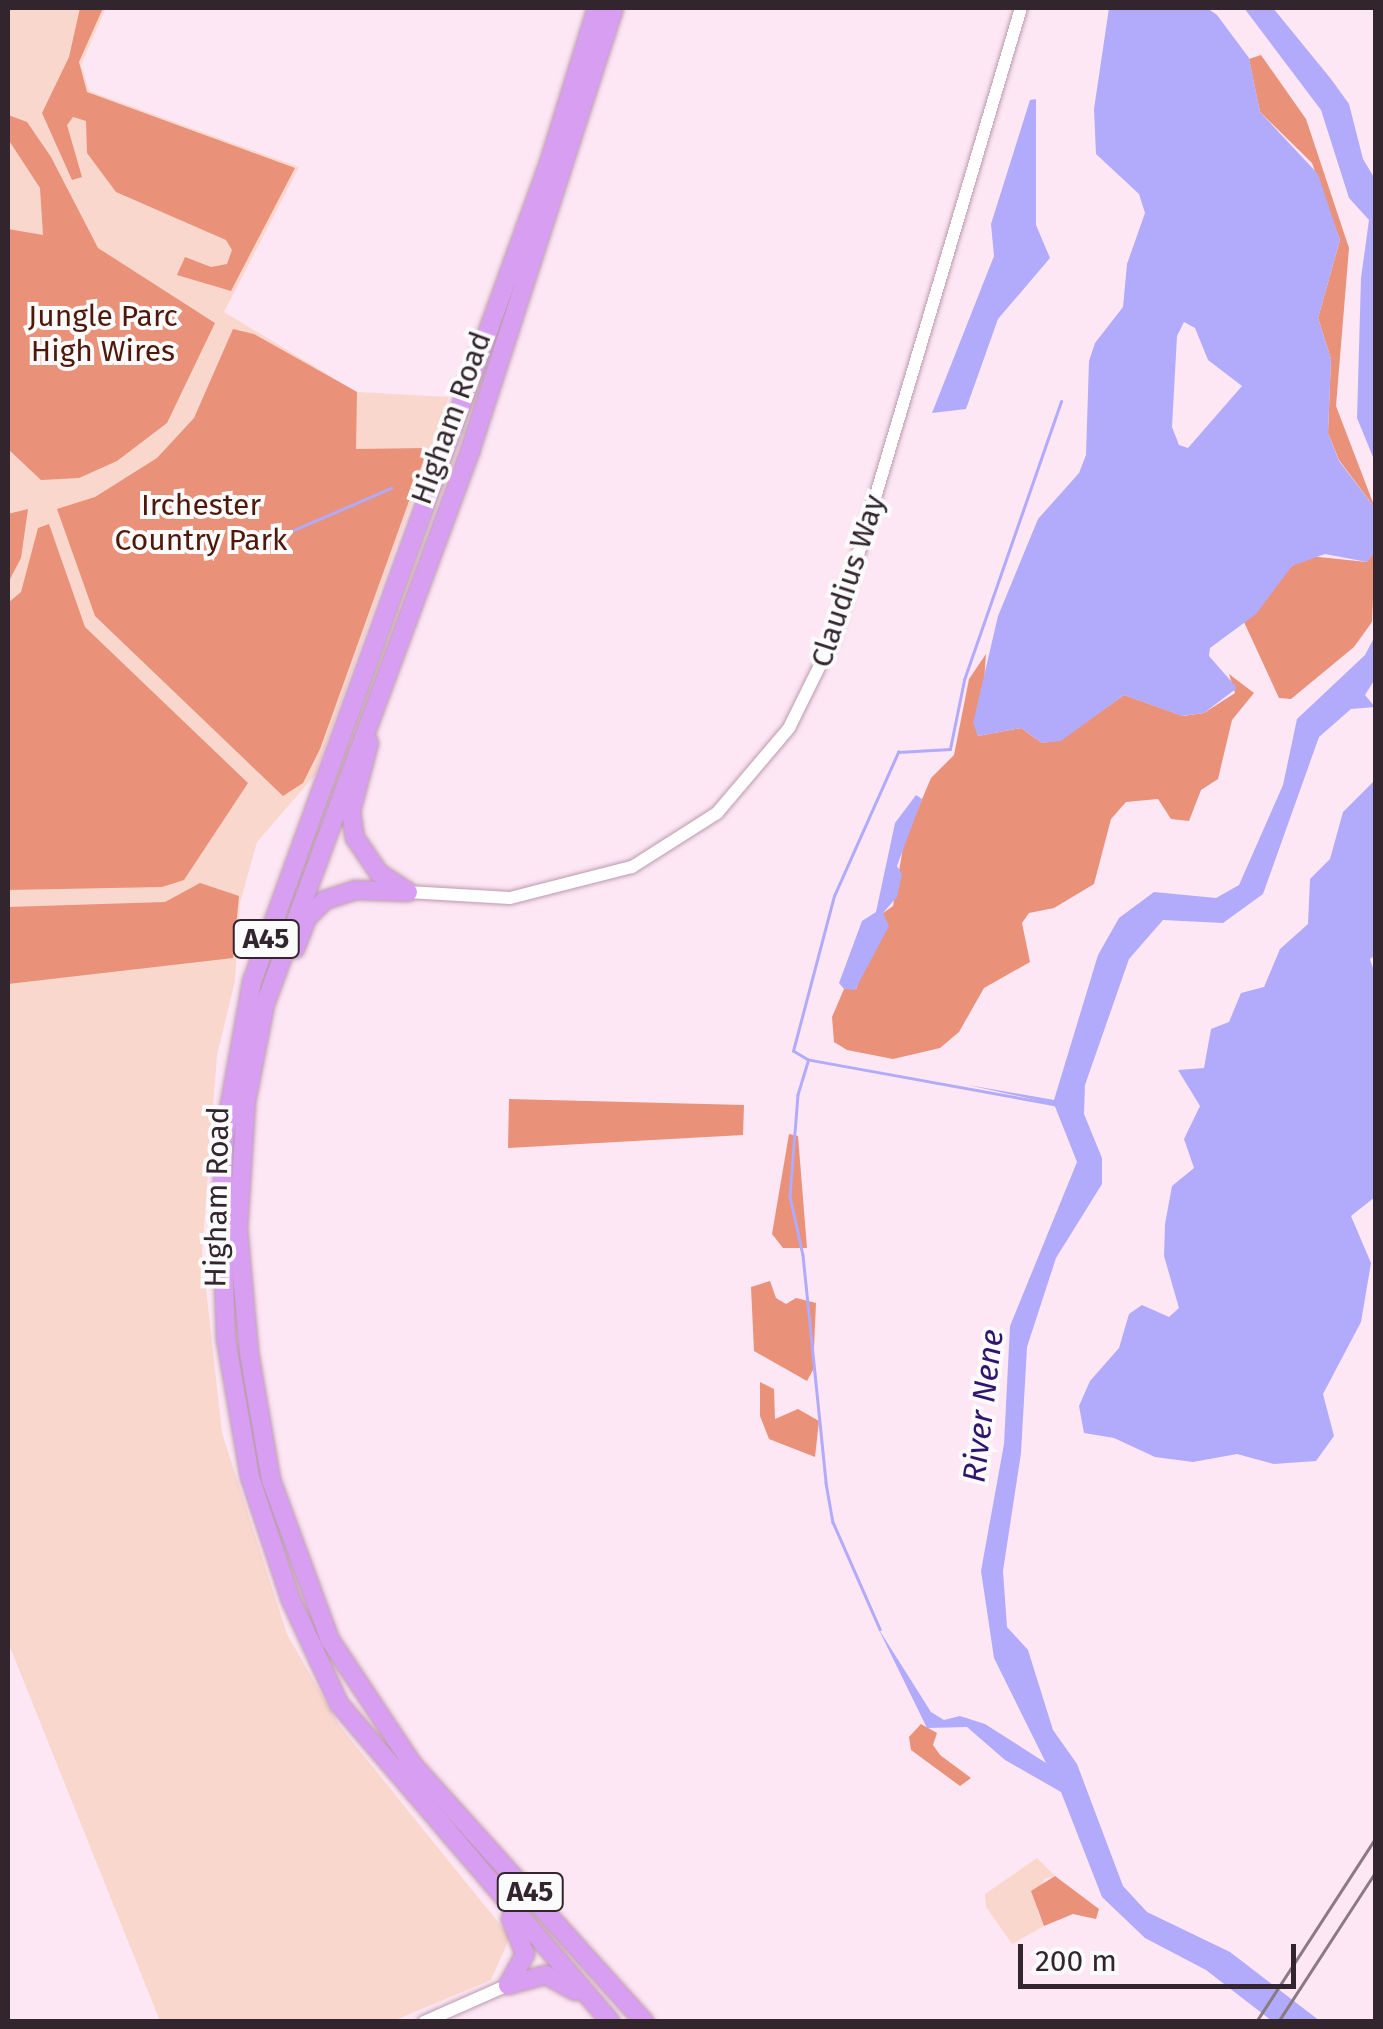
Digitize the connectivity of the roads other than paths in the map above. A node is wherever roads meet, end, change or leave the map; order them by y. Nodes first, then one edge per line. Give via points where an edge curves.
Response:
1 (597, 8) edge
2 (614, 8) edge
3 (1020, 8) edge
4 (395, 646) junction
5 (408, 892) junction
6 (246, 1102) junction
7 (466, 1858) junction
8 (508, 1985) junction
9 (424, 2022) edge
10 (601, 2022) edge
11 (611, 2022) edge
12 (644, 2022) edge

1 - 7 highway, Higham Road / A45 via 548,166 276,909 241,1031 224,1138 226,1338 250,1477 291,1600 339,1704
2 - 4 highway, Higham Road / A45 via 542,245
3 - 5 street, Claudius Way via 833,639 789,728 717,813 632,867 510,898
4 - 5 highway via 351,811 364,857
4 - 6 highway, Higham Road / A45 via 294,914 265,1004
5 - 6 highway via 347,891 307,918
6 - 12 highway, Higham Road / A45 via 238,1229 256,1408 284,1528 330,1640 412,1765
7 - 8 highway via 523,1938 523,1963
7 - 11 highway, Higham Road / A45
8 - 9 street
8 - 10 highway via 554,1976

